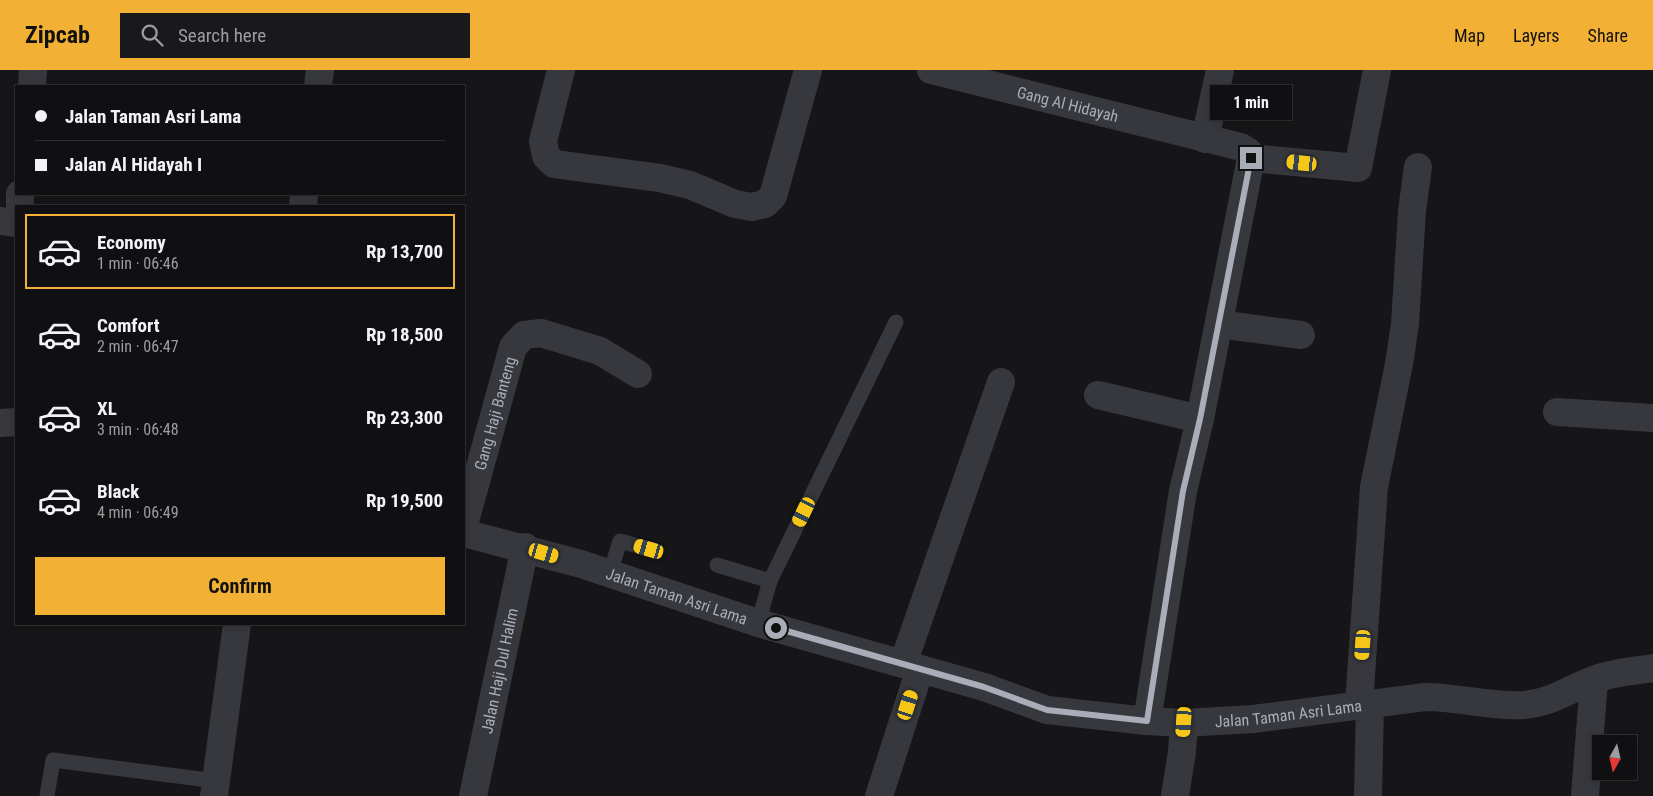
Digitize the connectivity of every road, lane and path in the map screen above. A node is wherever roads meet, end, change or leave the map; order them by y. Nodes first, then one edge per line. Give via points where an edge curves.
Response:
1 (33, 70) edge
2 (320, 70) edge
3 (561, 70) edge
4 (808, 70) edge
5 (931, 70) edge
6 (1220, 70) edge
7 (1377, 70) edge
8 (32, 85) edge
9 (318, 85) edge
10 (1205, 139) junction
11 (1251, 158) junction
12 (1418, 167) dead end
13 (0, 221) edge
14 (15, 223) edge
15 (896, 322) dead end
16 (1219, 324) junction
17 (1301, 335) dead end
18 (638, 374) dead end
19 (1001, 382) dead end
20 (1098, 396) dead end
21 (1557, 412) dead end
22 (1653, 418) edge
23 (1200, 419) junction
24 (15, 422) edge
25 (0, 423) edge
26 (465, 521) edge
27 (465, 533) edge
28 (526, 547) junction
29 (649, 549) dead end
30 (717, 565) dead end
31 (610, 573) junction
32 (770, 581) junction
33 (758, 623) junction
34 (237, 625) edge
35 (912, 667) junction
36 (1653, 668) edge
37 (1594, 680) junction
38 (1365, 703) junction
39 (1147, 721) junction
40 (1184, 722) junction
41 (215, 788) edge
42 (47, 796) edge
43 (473, 796) edge
44 (879, 796) edge
45 (1175, 796) edge
46 (1368, 796) edge
47 (1586, 796) edge

1 - 8 street
2 - 9 street
3 - 4 street via 543,141 546,156 554,164 690,184 735,204 752,207 765,204 773,196
5 - 10 street, Gang Al Hidayah
6 - 10 street
7 - 11 street via 1358,168
10 - 11 street, Gang Al Hidayah via 1241,146
11 - 16 street
12 - 38 street via 1405,324 1374,487
13 - 14 street
15 - 32 lane
16 - 17 street
16 - 23 street
18 - 26 street, Gang Haji Banteng via 600,351 542,333 524,335 513,346
19 - 35 street
20 - 23 street
21 - 22 street
23 - 39 street via 1183,491
24 - 25 street
27 - 28 street, Jalan Taman Asri Lama
28 - 31 street, Jalan Taman Asri Lama
28 - 43 street, Jalan Haji Dul Halim
29 - 31 lane via 620,541
30 - 32 lane
31 - 33 street, Jalan Taman Asri Lama
32 - 33 lane
33 - 35 street, Jalan Taman Asri Lama
34 - 41 street
35 - 39 street, Jalan Taman Asri Lama via 984,687 1047,710
35 - 44 street
36 - 37 street, Jalan Taman Asri Lama
37 - 38 street, Jalan Taman Asri Lama via 1556,699 1525,705 1489,704 1443,697
37 - 47 street
38 - 40 street, Jalan Taman Asri Lama via 1253,719
38 - 46 street
39 - 40 street, Jalan Taman Asri Lama
40 - 45 street
41 - 42 lane via 53,760

